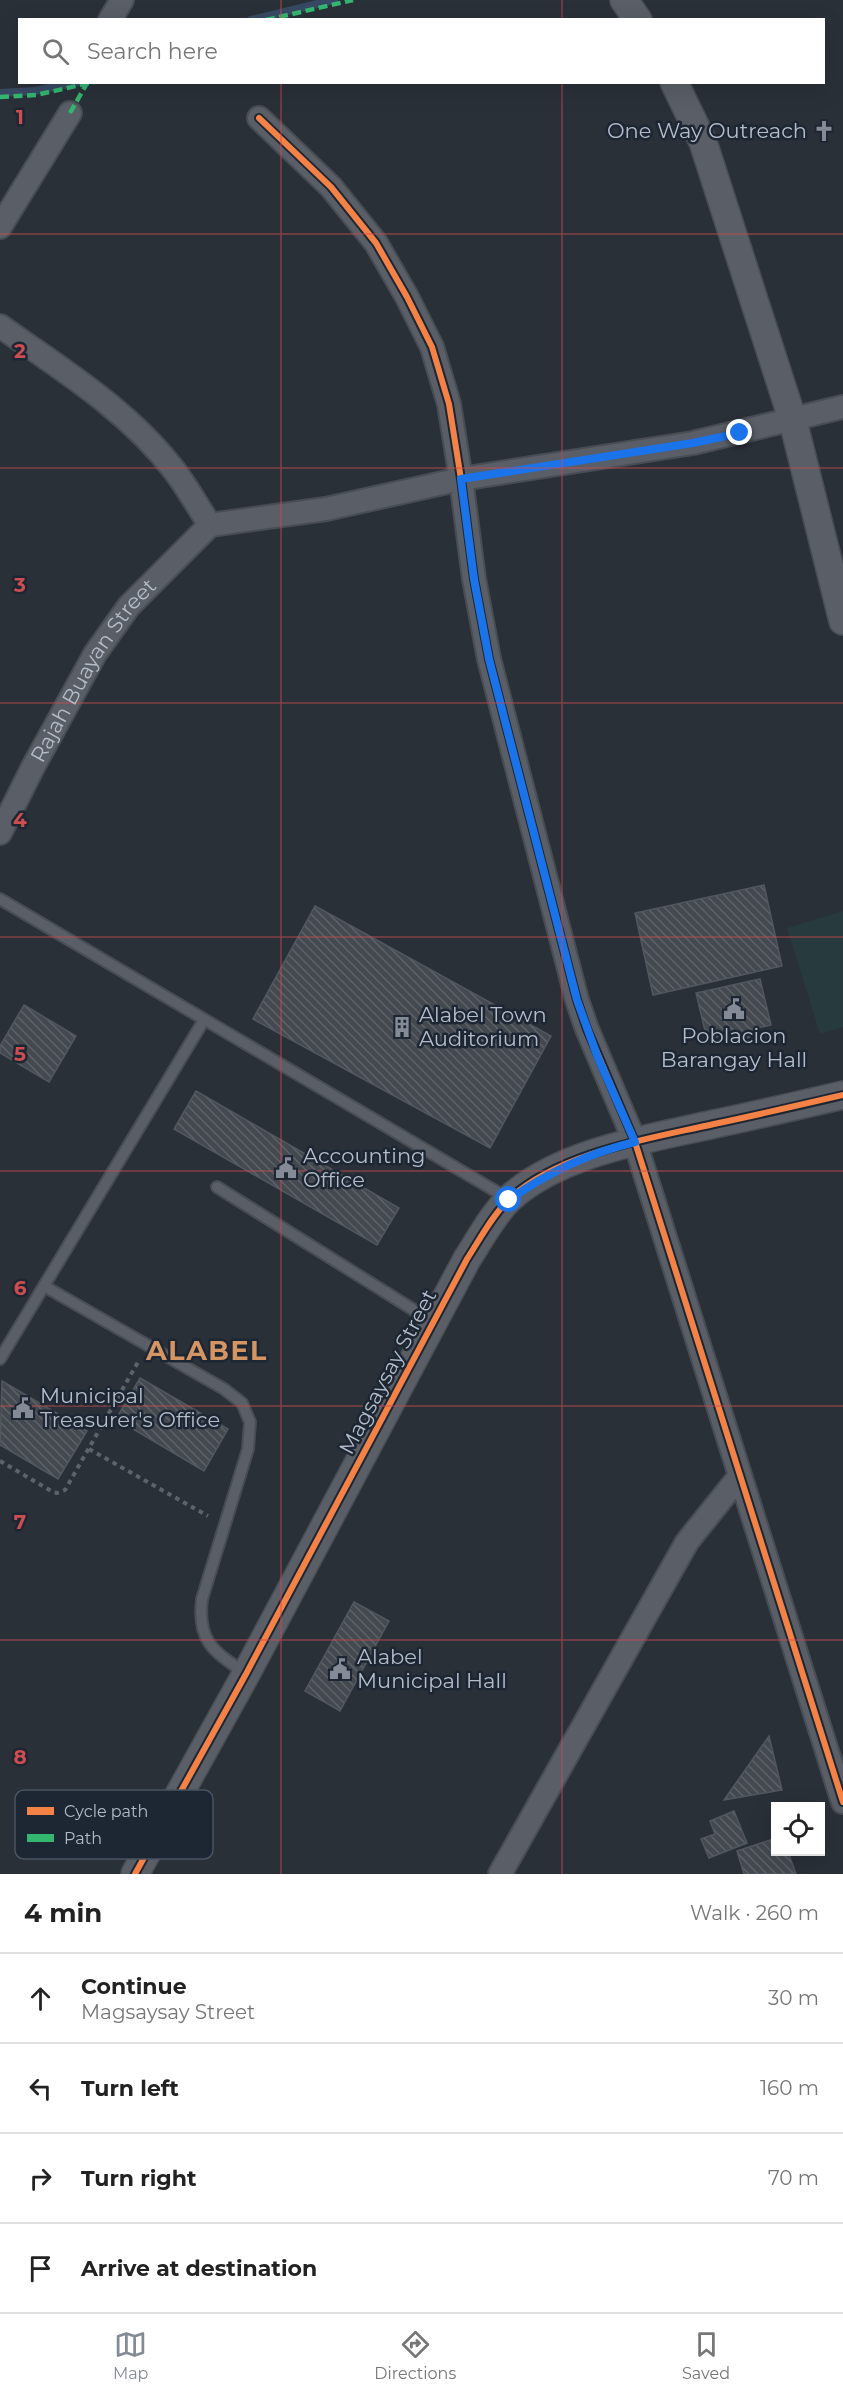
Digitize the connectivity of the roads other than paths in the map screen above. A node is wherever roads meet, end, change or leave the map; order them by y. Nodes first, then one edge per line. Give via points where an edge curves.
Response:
1 (122, 0) edge
2 (624, 0) edge
3 (111, 18) edge
4 (637, 18) edge
5 (675, 84) edge
6 (70, 113) dead end
7 (259, 118) dead end
8 (0, 227) edge
9 (0, 326) edge
10 (843, 407) edge
11 (793, 421) junction
12 (461, 479) junction
13 (210, 525) junction
14 (843, 621) edge
15 (0, 833) edge
16 (0, 899) edge
17 (204, 1020) junction
18 (843, 1095) edge
19 (635, 1142) junction
20 (217, 1187) dead end
21 (509, 1200) junction
22 (44, 1286) junction
23 (433, 1322) junction
24 (0, 1359) edge
25 (739, 1477) junction
26 (246, 1674) junction
27 (182, 1790) edge
28 (843, 1802) edge
29 (143, 1859) edge
30 (135, 1874) edge
31 (500, 1874) edge

1 - 3 street
2 - 4 street
5 - 11 street via 703,142
6 - 8 street
7 - 12 street via 331,187 376,243 407,297 432,348 449,404
9 - 13 street via 101,397 130,423 174,470
10 - 11 street
11 - 12 street via 693,443
11 - 14 street
12 - 13 street via 326,509
12 - 19 street via 489,659 577,1000
13 - 15 street, Rajah Buayan Street via 129,606 95,654
16 - 17 lane
17 - 21 lane
17 - 22 lane
18 - 19 street, Magsaysay Street
19 - 21 street, Magsaysay Street via 571,1163
19 - 25 street
20 - 23 lane
21 - 23 street, Magsaysay Street via 486,1228
22 - 24 lane
22 - 26 lane via 242,1403 250,1422 248,1449 202,1599 200,1619 205,1637 220,1656
23 - 26 street, Magsaysay Street
25 - 28 street
25 - 31 street via 687,1542
26 - 27 street, Magsaysay Street
29 - 30 street, Magsaysay Street

